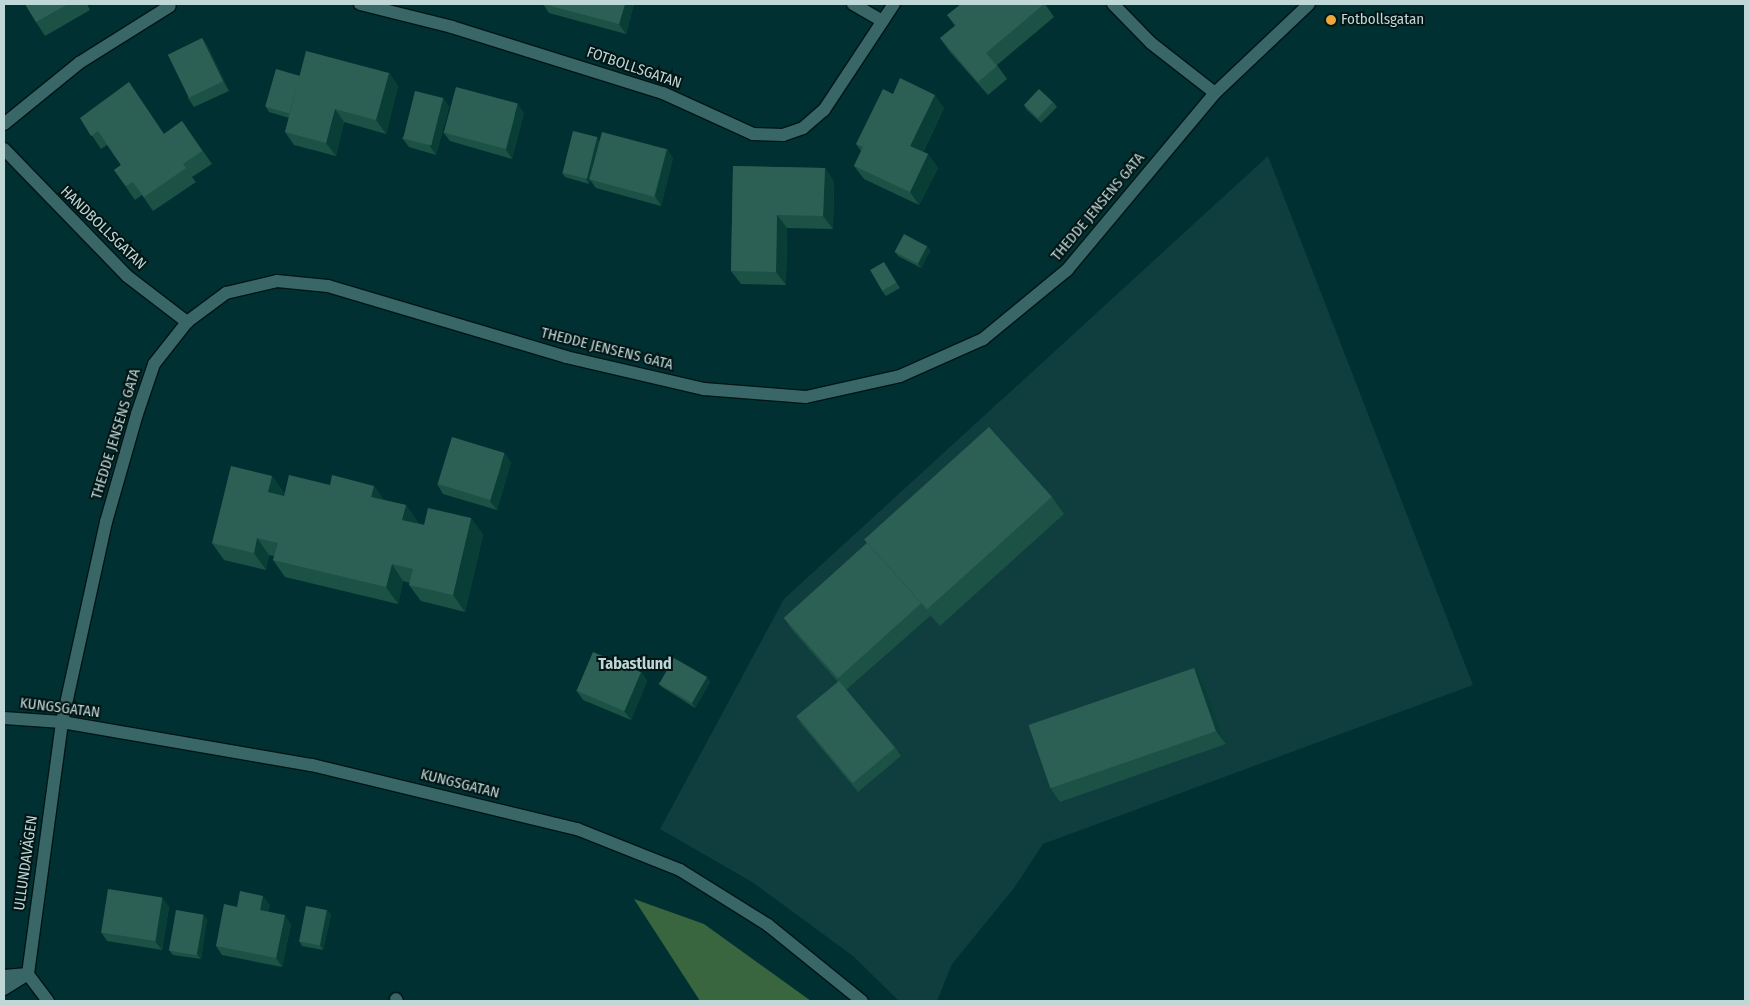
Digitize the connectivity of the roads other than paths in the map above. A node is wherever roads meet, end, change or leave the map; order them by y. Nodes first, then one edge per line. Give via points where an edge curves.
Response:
1 (183, 4) edge
2 (360, 4) edge
3 (853, 4) edge
4 (894, 4) edge
5 (1113, 4) edge
6 (1309, 4) edge
7 (169, 5) edge
8 (883, 21) junction
9 (1215, 93) junction
10 (4, 124) edge
11 (4, 149) edge
12 (187, 322) junction
13 (4, 718) edge
14 (62, 722) junction
15 (28, 974) junction
16 (4, 976) edge
17 (4, 989) edge
18 (48, 1001) edge
19 (862, 1001) edge

1 - 7 street
2 - 8 street, FOTBOLLSGATAN via 452,27 663,93 753,134 783,134 803,128 824,110
3 - 8 street
4 - 8 street, FOTBOLLSGATAN
5 - 9 street via 1151,43
6 - 9 street, THEDDE JENSENS GATA
7 - 10 street via 79,63
9 - 12 street, THEDDE JENSENS GATA via 1067,270 982,339 891,378 806,397 704,389 566,357 328,286 276,281 226,293
11 - 12 street, HANDBOLLSGATAN via 127,276
12 - 14 street, THEDDE JENSENS GATA via 154,364 136,414 106,522
13 - 14 street, KUNGSGATAN
14 - 15 street, ULLUNDAVÄGEN
14 - 19 street, KUNGSGATAN via 312,765 577,829 680,870 768,925
15 - 16 street
15 - 17 street
15 - 18 street

